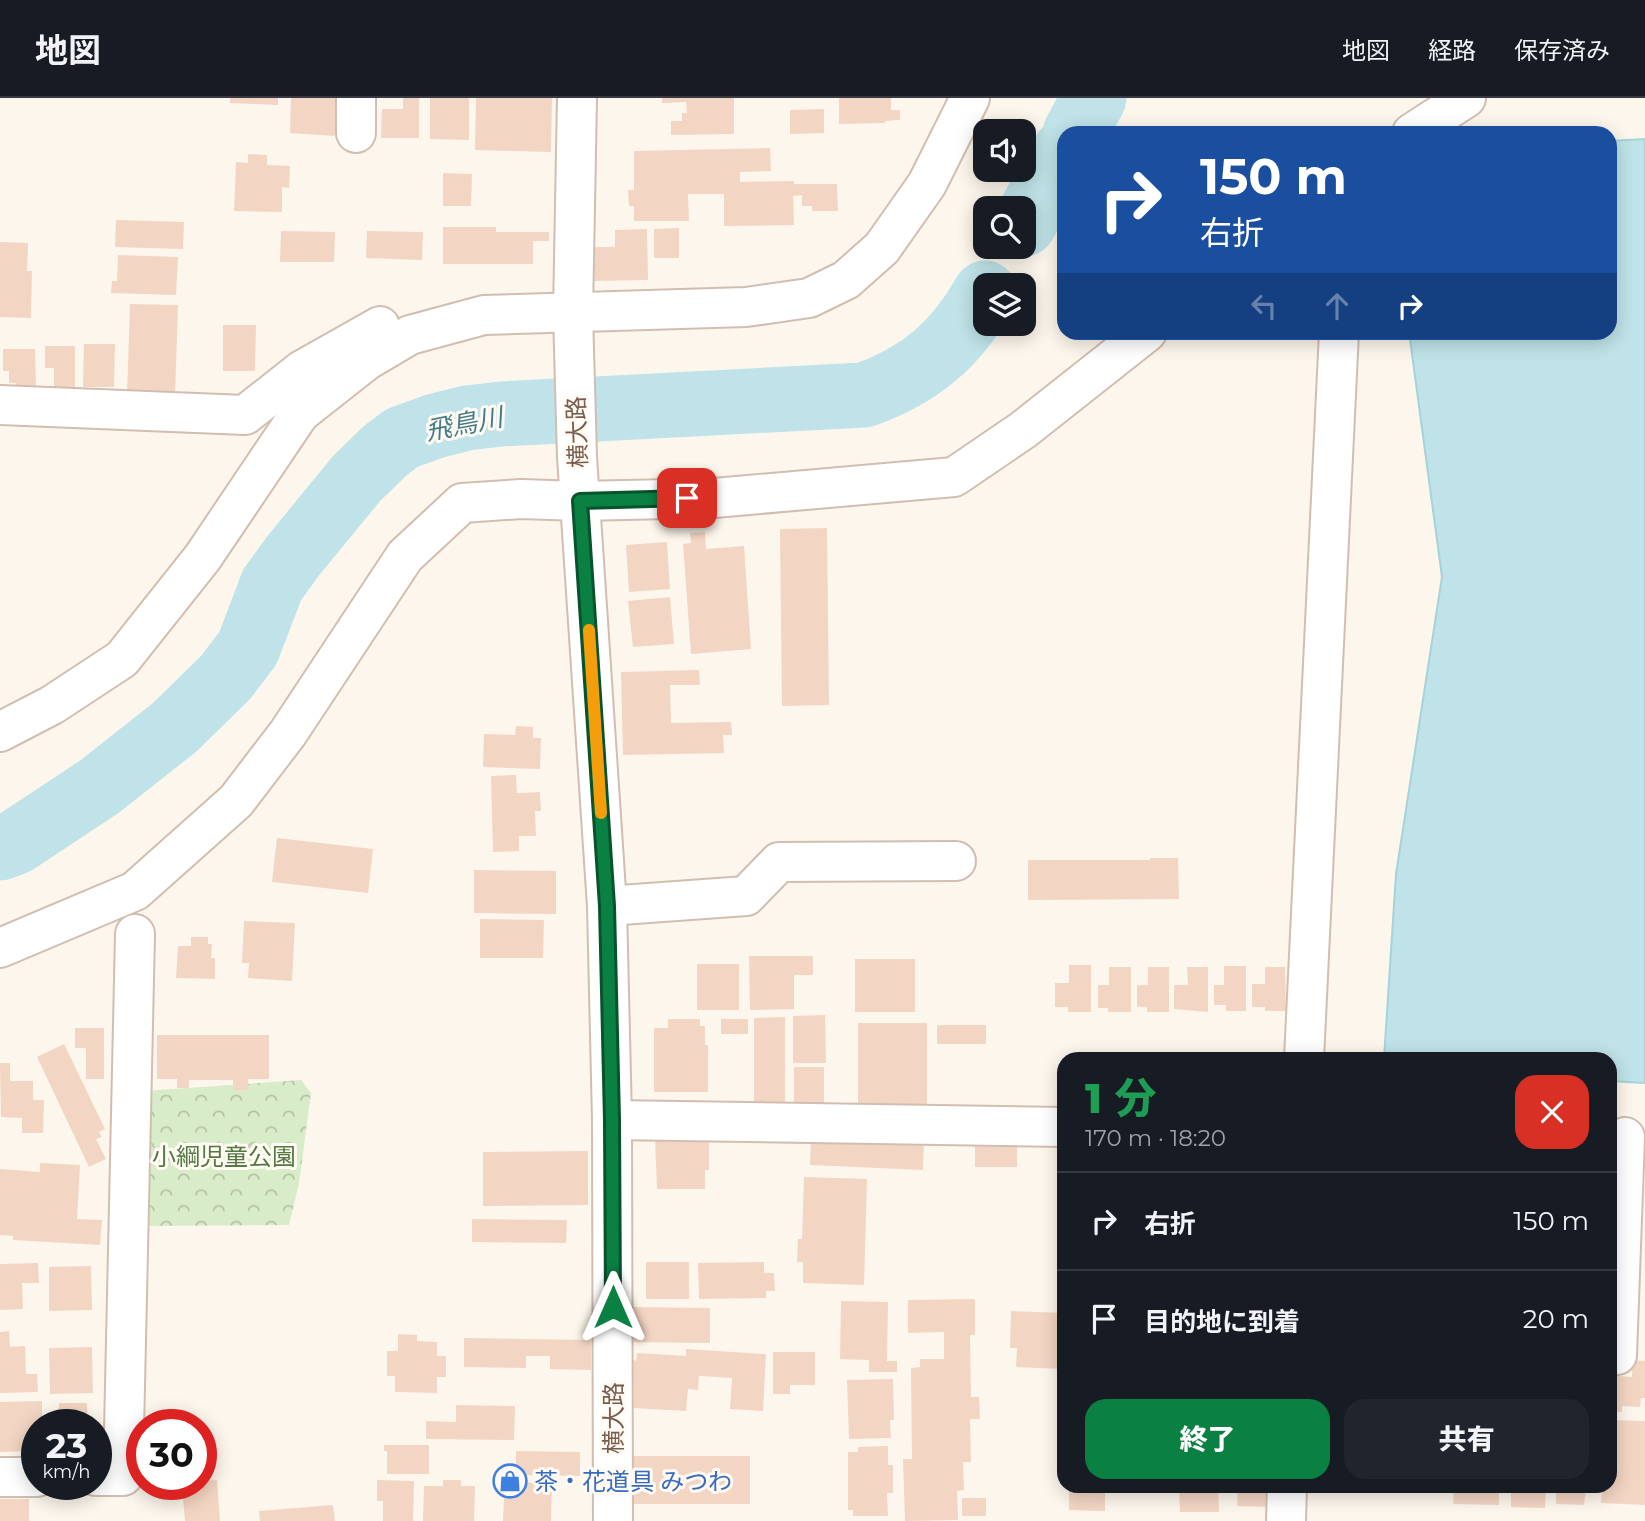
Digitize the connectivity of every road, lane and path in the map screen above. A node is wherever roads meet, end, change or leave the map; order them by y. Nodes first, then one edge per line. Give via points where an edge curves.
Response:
1 (577, 98) edge
2 (970, 98) edge
3 (1466, 98) edge
4 (1423, 126) edge
5 (469, 319) junction
6 (574, 332) junction
7 (1137, 340) edge
8 (1339, 340) edge
9 (0, 405) edge
10 (580, 501) junction
11 (0, 732) edge
12 (956, 861) dead end
13 (607, 906) junction
14 (135, 934) dead end
15 (0, 948) edge
16 (1304, 1052) edge
17 (612, 1120) junction
18 (1057, 1127) edge
19 (1627, 1137) edge
20 (1617, 1355) dead end
21 (112, 1476) edge
22 (0, 1477) edge
23 (21, 1477) edge
24 (1287, 1493) edge
25 (613, 1521) edge
26 (1286, 1521) edge

1 - 6 street, 横大路
2 - 6 street via 928,184 882,248 846,280 809,298
3 - 4 street
5 - 6 street via 484,315
5 - 9 street via 422,304 302,370 245,415
5 - 11 street via 410,335 366,361 300,413 203,557 122,659 52,705
6 - 10 street, 横大路
7 - 10 street via 1023,430 954,477 714,498
8 - 16 street
10 - 13 street, 横大路
10 - 15 street via 462,503 405,556 288,733 236,801 135,891
12 - 13 street via 779,862 746,896
13 - 17 street, 横大路
14 - 21 street via 123,1476
17 - 18 street
17 - 25 street, 横大路
19 - 20 street
22 - 23 street
24 - 26 street

